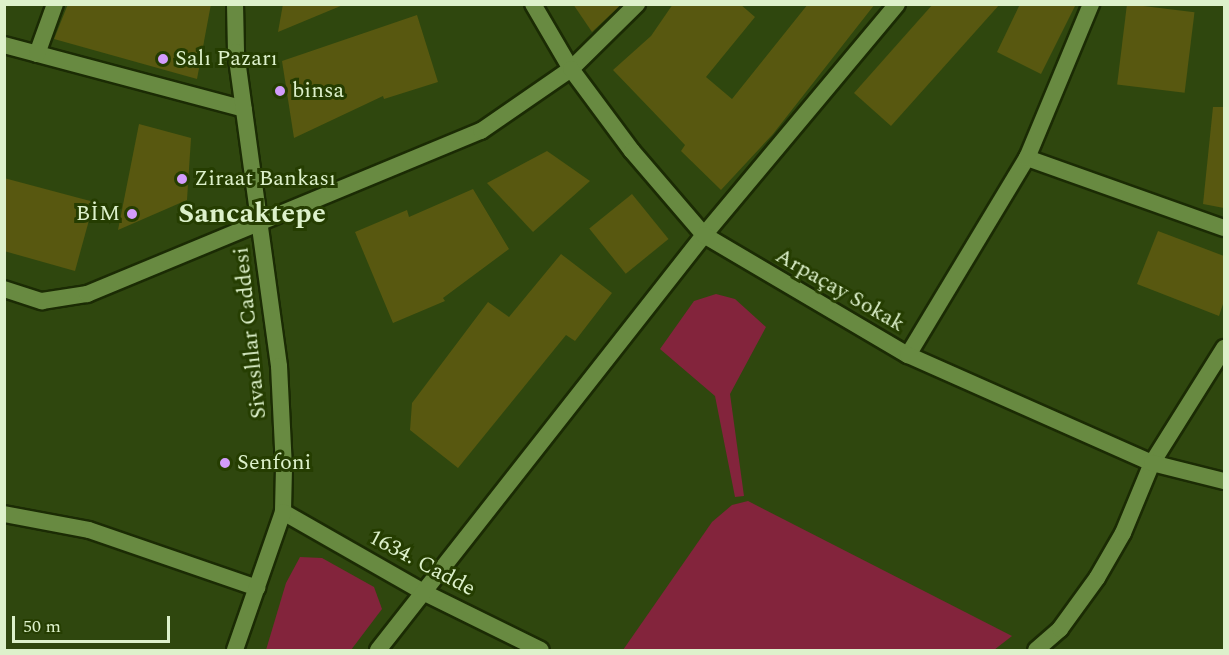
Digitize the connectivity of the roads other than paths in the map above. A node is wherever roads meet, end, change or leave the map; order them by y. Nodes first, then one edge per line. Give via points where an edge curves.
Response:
1 (55, 4) edge
2 (235, 4) edge
3 (532, 4) edge
4 (637, 4) edge
5 (897, 4) edge
6 (1091, 4) edge
7 (4, 45) edge
8 (37, 54) junction
9 (571, 69) junction
10 (244, 109) junction
11 (1027, 158) junction
12 (261, 220) junction
13 (1224, 228) edge
14 (704, 235) junction
15 (4, 290) edge
16 (1224, 348) edge
17 (908, 355) junction
18 (1152, 463) junction
19 (1224, 481) edge
20 (283, 512) junction
21 (4, 514) edge
22 (257, 588) junction
23 (425, 593) junction
24 (235, 651) edge
25 (378, 651) edge
26 (541, 651) edge
27 (1036, 651) edge

1 - 8 street
2 - 10 street, Sivaslılar Caddesi
3 - 9 street, Arpaçay Sokak
4 - 9 street
5 - 14 street
6 - 11 street
7 - 8 street
8 - 10 street
9 - 12 street via 480,131 379,176
9 - 14 street, Arpaçay Sokak via 632,151
10 - 12 street, Sivaslılar Caddesi
11 - 13 street
11 - 17 street
12 - 15 street via 87,294 42,301
12 - 20 street, Sivaslılar Caddesi via 279,366
14 - 17 street, Arpaçay Sokak
14 - 23 street
16 - 18 street
17 - 18 street, Arpaçay Sokak
18 - 19 street, Arpaçay Sokak
18 - 27 street via 1123,533 1097,578 1060,629
20 - 22 street, Sivaslılar Caddesi
20 - 23 street, 1634. Cadde
21 - 22 street via 89,530
22 - 24 street, Sivaslılar Caddesi
23 - 25 street
23 - 26 street, 1634. Cadde

